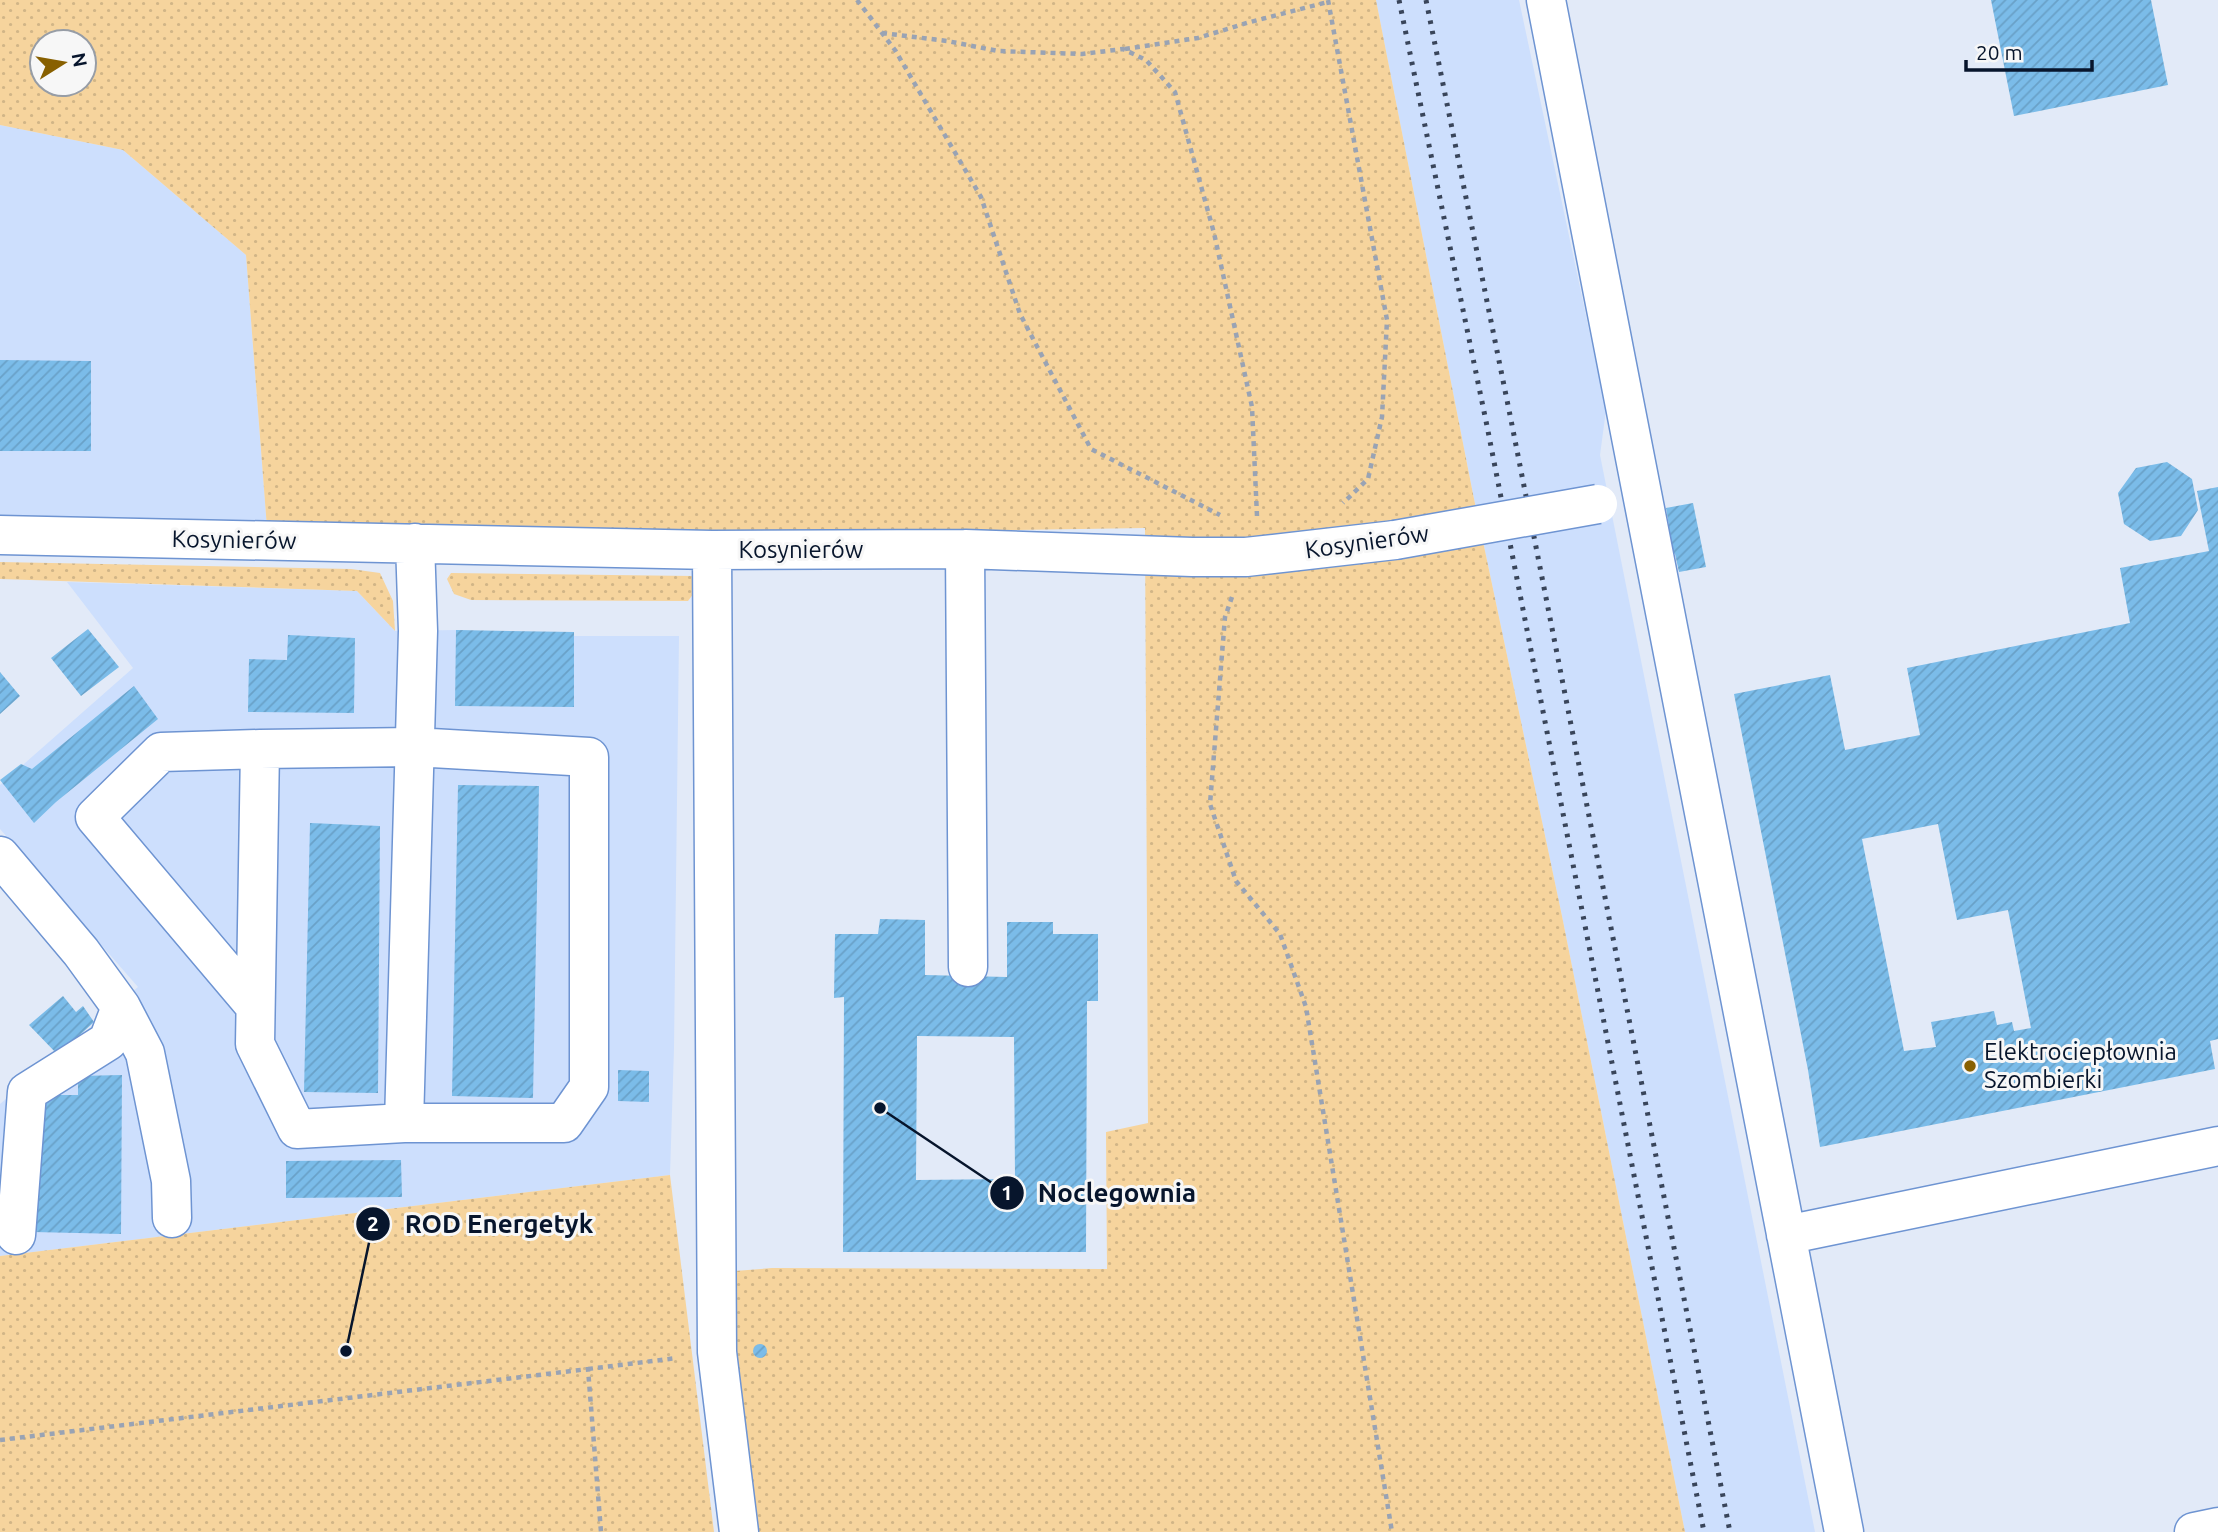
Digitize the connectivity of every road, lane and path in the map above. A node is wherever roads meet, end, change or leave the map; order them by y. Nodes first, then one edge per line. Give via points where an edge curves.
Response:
1 (857, 0) edge
2 (1546, 0) edge
3 (1328, 1) edge
4 (882, 33) junction
5 (1123, 49) junction
6 (1642, 496) junction
7 (1336, 510) dead end
8 (1224, 517) dead end
9 (0, 535) edge
10 (415, 543) junction
11 (1252, 546) junction
12 (965, 549) junction
13 (712, 550) junction
14 (414, 747) junction
15 (260, 749) junction
16 (0, 856) edge
17 (968, 967) dead end
18 (256, 1006) junction
19 (121, 1007) junction
20 (404, 1123) junction
21 (2218, 1146) edge
22 (172, 1218) dead end
23 (16, 1235) dead end
24 (1787, 1235) junction
25 (717, 1352) junction
26 (588, 1370) junction
27 (0, 1440) edge
28 (2218, 1527) edge
29 (601, 1532) edge
30 (739, 1532) edge
31 (1392, 1532) edge
32 (1844, 1532) edge
33 (2194, 1532) edge

1 - 4 path
2 - 6 street
3 - 5 path via 1198,38
3 - 7 path via 1387,320 1382,417 1368,479
4 - 5 path via 998,51 1082,54
4 - 8 path via 981,197 1020,314 1091,449
5 - 11 path via 1146,60 1175,92 1214,233 1252,407
6 - 11 street, Kosynierów, bridge via 1395,540
6 - 24 street
9 - 10 street, Kosynierów
10 - 13 street, Kosynierów
10 - 14 street
11 - 12 street, Kosynierów via 1192,557
11 - 31 path via 1224,617 1210,804 1236,881 1280,934 1306,1007
12 - 13 street, Kosynierów
12 - 17 street
13 - 25 street
14 - 15 street
14 - 20 street
14 - 20 street via 589,757 589,1087 564,1123
15 - 18 street
15 - 18 street via 161,752 95,817
16 - 19 street
18 - 20 street via 255,1044 297,1129
19 - 22 street via 145,1054 171,1181
19 - 23 street via 108,1041 27,1092
21 - 24 street
24 - 32 street
25 - 26 path
25 - 30 street
26 - 27 path
26 - 29 path
28 - 33 street

